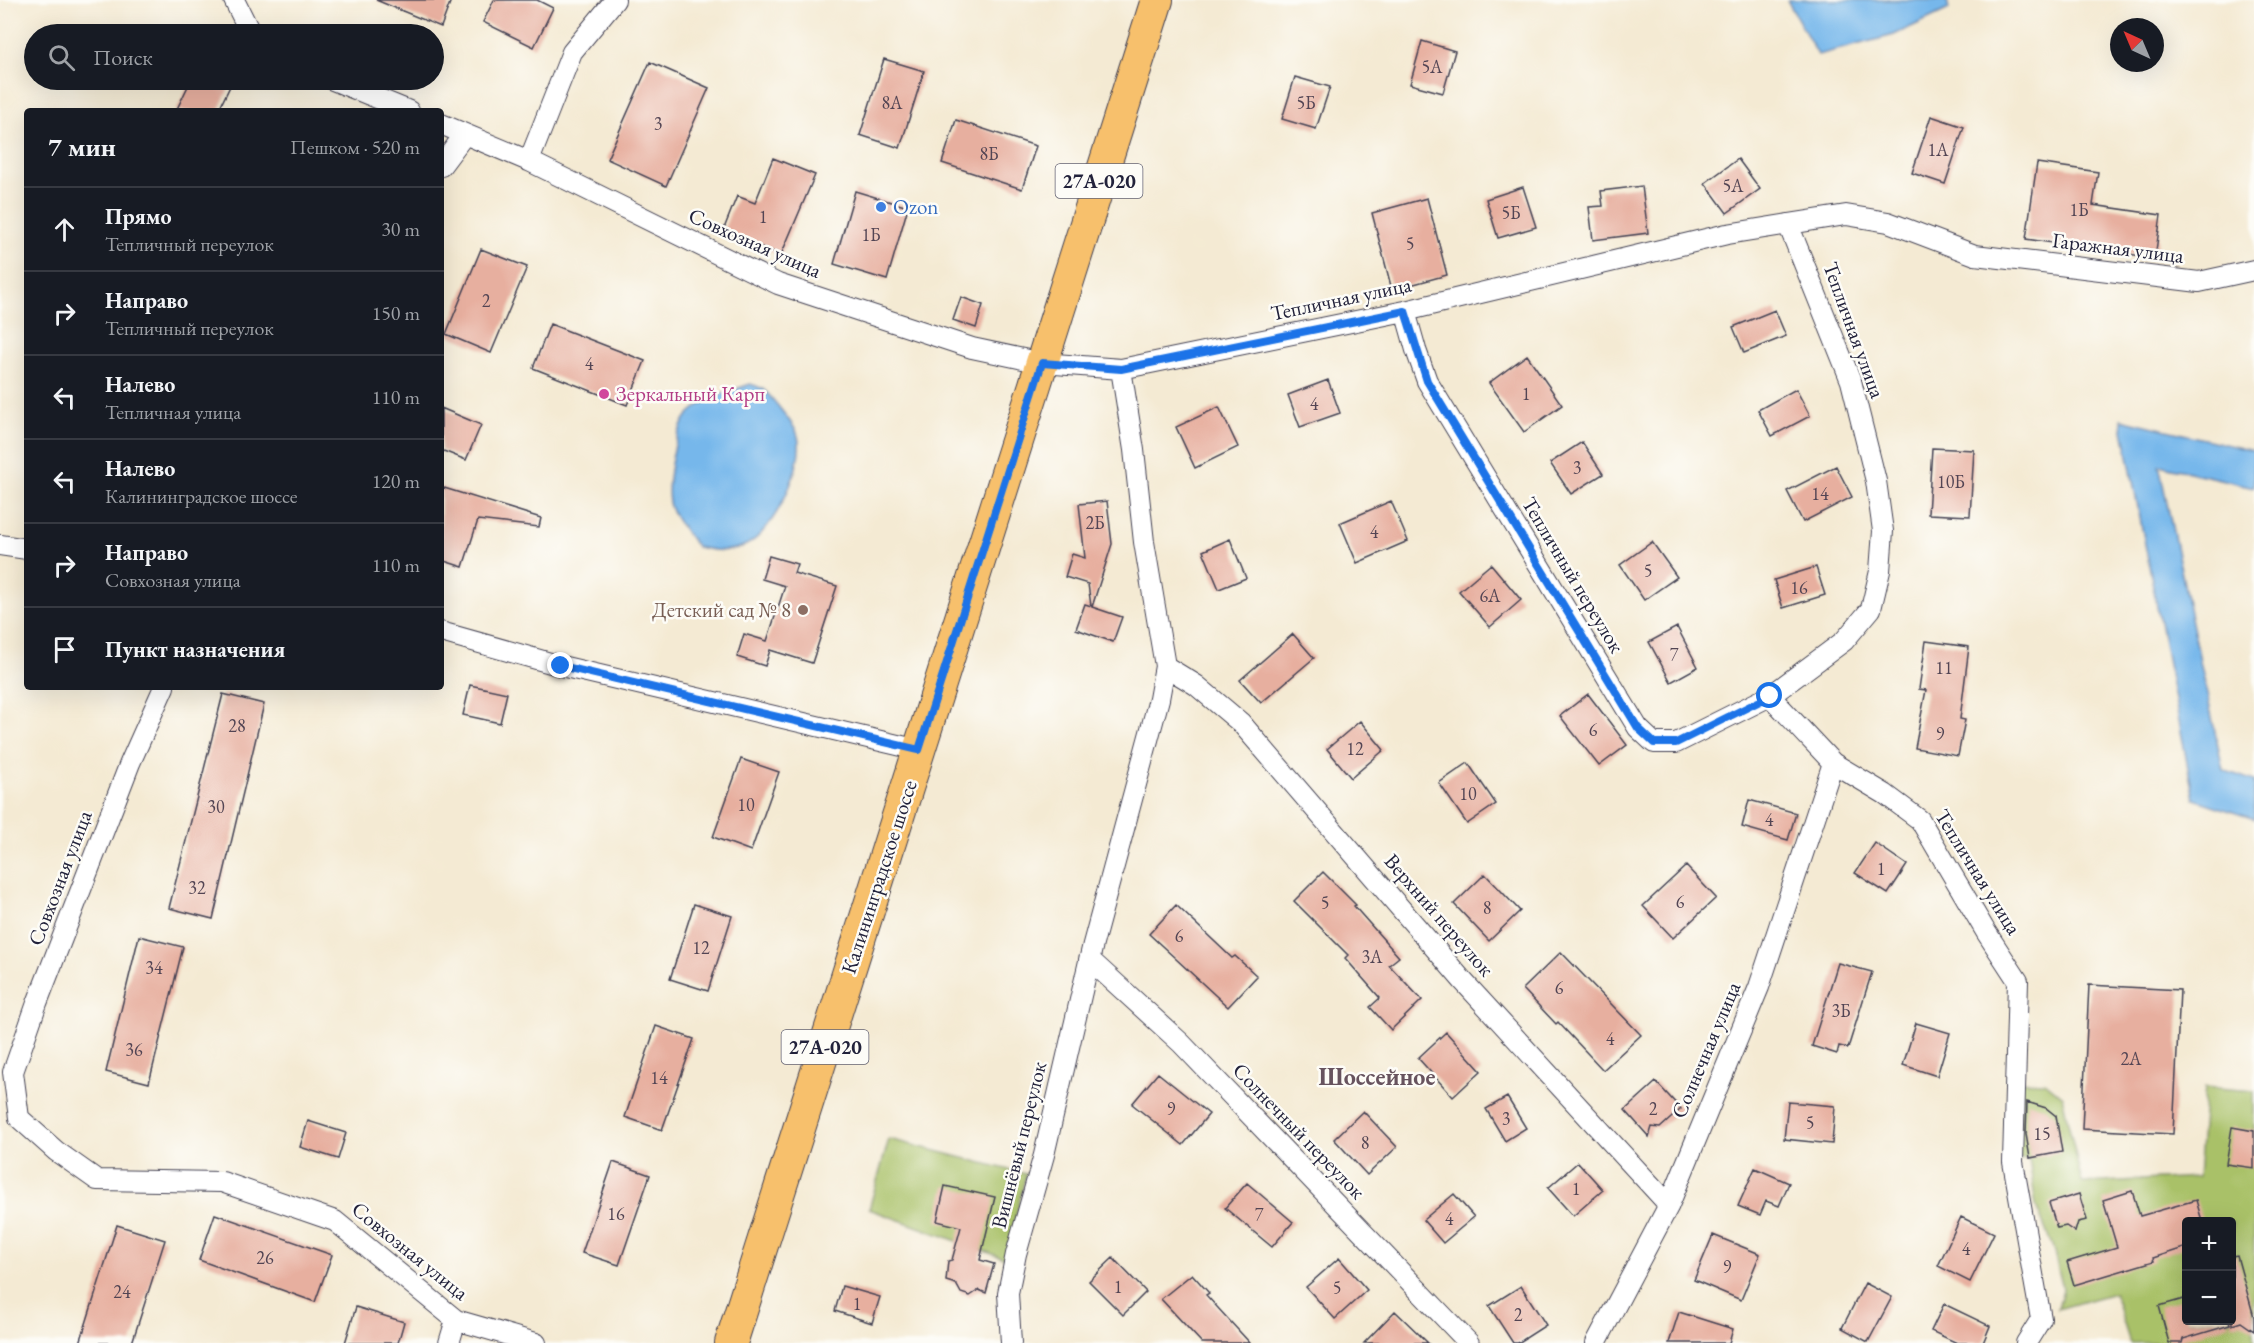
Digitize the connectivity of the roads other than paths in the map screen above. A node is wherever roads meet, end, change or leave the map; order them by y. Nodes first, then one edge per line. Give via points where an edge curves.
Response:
1 (234, 0) edge
2 (615, 0) edge
3 (1157, 0) edge
4 (246, 24) edge
5 (358, 90) edge
6 (402, 108) edge
7 (444, 125) edge
8 (465, 134) junction
9 (529, 160) junction
10 (444, 162) edge
11 (1788, 224) junction
12 (1975, 255) joint
13 (2254, 270) edge
14 (1405, 311) junction
15 (1042, 363) junction
16 (1121, 369) junction
17 (0, 545) edge
18 (24, 549) edge
19 (444, 634) edge
20 (1165, 666) junction
21 (163, 690) edge
22 (1770, 696) junction
23 (919, 750) junction
24 (1833, 763) junction
25 (1089, 959) junction
26 (1669, 1205) junction
27 (456, 1320) junction
28 (449, 1343) edge
29 (536, 1343) edge
30 (731, 1343) edge
31 (1011, 1343) edge
32 (1469, 1343) edge
33 (1596, 1343) edge
34 (2026, 1343) edge

1 - 4 street
2 - 9 street via 572,52
3 - 15 main road, Калининградское шоссе / 27А-020
5 - 6 street
7 - 8 street, Совхозная улица
8 - 9 street, Совхозная улица
8 - 10 street
9 - 15 street, Совхозная улица via 778,284 972,348
11 - 12 street, Тепличная улица via 1846,215 1888,222
11 - 14 street, Тепличная улица via 1727,234
11 - 22 street, Тепличная улица via 1851,381 1876,481 1883,531 1880,571 1871,609 1844,641
12 - 13 street, Гаражная улица via 2199,282
14 - 16 street, Тепличная улица
14 - 22 street, Тепличный переулок via 1427,381 1638,728 1654,743 1676,743
15 - 16 street, Тепличная улица
15 - 23 main road, Калининградское шоссе / 27А-020
16 - 20 street, Вишнёвый переулок
17 - 18 street
19 - 23 street via 561,666
20 - 25 street, Вишнёвый переулок via 1160,699
20 - 26 street, Верхний переулок via 1196,685 1241,723 1463,981
21 - 27 street, Совхозная улица via 130,763 17,1062 14,1072 19,1118 97,1180 222,1182 335,1221
22 - 24 street, Тепличная улица
23 - 30 main road, Калининградское шоссе / 27А-020
24 - 26 street, Солнечная улица via 1759,987
24 - 34 street, Тепличная улица via 1920,820 2018,981 2013,1162 2041,1319
25 - 31 street, Вишнёвый переулок via 1008,1293
25 - 32 street, Солнечный переулок via 1181,1043
26 - 33 street, Солнечная улица
27 - 28 street
27 - 29 street, Совхозная улица

